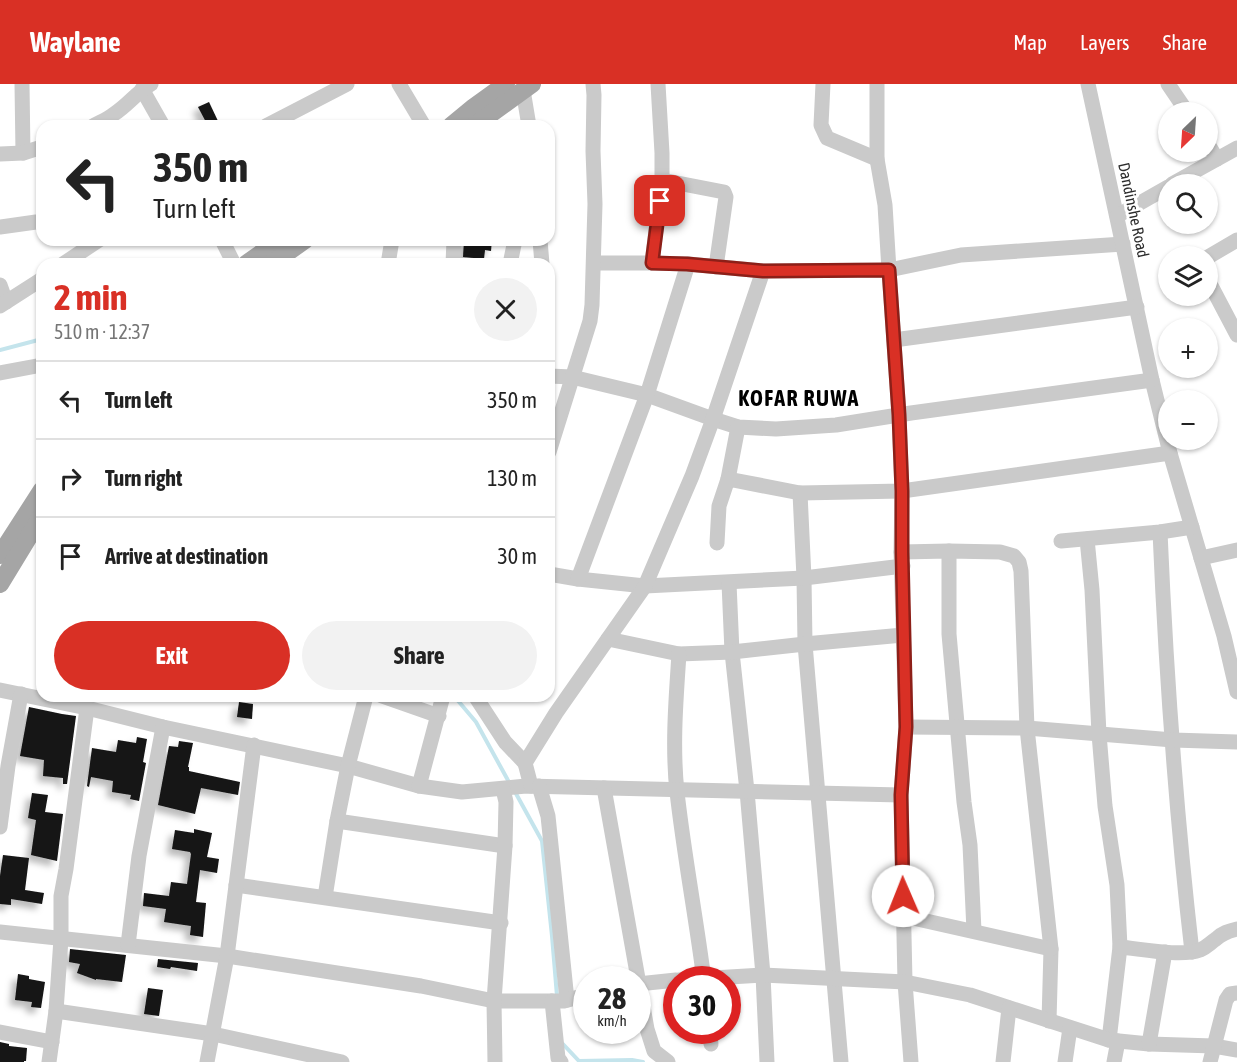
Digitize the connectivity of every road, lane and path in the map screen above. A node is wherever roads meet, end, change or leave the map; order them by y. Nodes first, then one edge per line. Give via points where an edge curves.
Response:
1 (22, 84) edge
2 (347, 84) edge
3 (399, 84) edge
4 (593, 84) edge
5 (658, 84) edge
6 (823, 84) edge
7 (877, 84) edge
8 (1088, 84) edge
9 (1168, 84) edge
10 (509, 87) edge
11 (141, 89) edge
12 (1180, 102) edge
13 (104, 120) edge
14 (159, 120) edge
15 (278, 120) edge
16 (420, 120) edge
17 (460, 120) edge
18 (479, 120) edge
19 (526, 120) edge
20 (1237, 148) edge
21 (36, 149) edge
22 (23, 153) junction
23 (0, 154) edge
24 (1218, 158) edge
25 (877, 159) junction
26 (1212, 162) edge
27 (1190, 174) edge
28 (662, 180) junction
29 (1158, 193) edge
30 (1117, 216) junction
31 (36, 222) dead end
32 (0, 227) edge
33 (1237, 240) edge
34 (1123, 244) junction
35 (90, 246) edge
36 (296, 246) edge
37 (1218, 251) edge
38 (280, 256) edge
39 (72, 258) edge
40 (594, 263) junction
41 (652, 263) junction
42 (687, 264) junction
43 (716, 267) junction
44 (889, 270) junction
45 (763, 271) junction
46 (36, 283) edge
47 (0, 285) edge
48 (1218, 299) edge
49 (3, 304) edge
50 (1137, 307) junction
51 (1237, 335) edge
52 (894, 340) junction
53 (36, 366) edge
54 (0, 373) edge
55 (555, 376) edge
56 (572, 377) junction
57 (1152, 380) junction
58 (647, 395) junction
59 (899, 415) junction
60 (712, 419) junction
61 (738, 427) junction
62 (555, 432) edge
63 (1170, 453) junction
64 (728, 479) junction
65 (902, 491) junction
66 (800, 494) junction
67 (36, 498) edge
68 (1192, 527) junction
69 (1160, 532) junction
70 (35, 537) edge
71 (1087, 539) junction
72 (1061, 541) dead end
73 (717, 543) dead end
74 (2, 545) edge
75 (1237, 550) edge
76 (948, 551) junction
77 (1201, 558) junction
78 (902, 559) junction
79 (555, 577) edge
80 (804, 578) junction
81 (578, 579) junction
82 (729, 583) junction
83 (0, 584) edge
84 (645, 586) junction
85 (903, 635) junction
86 (608, 639) junction
87 (805, 644) junction
88 (732, 652) junction
89 (679, 654) junction
90 (1234, 664) edge
91 (0, 690) edge
92 (1237, 692) edge
93 (21, 694) junction
94 (36, 696) edge
95 (69, 702) edge
96 (364, 702) edge
97 (399, 702) edge
98 (442, 702) edge
99 (480, 702) edge
100 (87, 708) junction
101 (439, 716) junction
102 (957, 726) junction
103 (163, 727) junction
104 (906, 727) junction
105 (1028, 728) junction
106 (1099, 734) junction
107 (1173, 740) junction
108 (1237, 742) edge
109 (254, 745) junction
110 (525, 763) junction
111 (348, 766) junction
112 (419, 786) junction
113 (532, 786) junction
114 (604, 788) junction
115 (504, 789) junction
116 (677, 790) junction
117 (747, 791) junction
118 (817, 793) junction
119 (901, 795) junction
120 (337, 821) junction
121 (0, 827) edge
122 (505, 846) junction
123 (236, 885) junction
124 (325, 897) junction
125 (904, 916) junction
126 (501, 923) junction
127 (1237, 929) edge
128 (974, 931) junction
129 (0, 932) edge
130 (61, 939) junction
131 (128, 945) junction
132 (1120, 947) junction
133 (1051, 949) junction
134 (1165, 951) junction
135 (1192, 952) junction
136 (227, 956) junction
137 (635, 966) edge
138 (702, 966) edge
139 (763, 975) junction
140 (741, 976) edge
141 (833, 979) junction
142 (905, 982) junction
143 (1237, 993) edge
144 (573, 998) edge
145 (494, 1000) junction
146 (559, 1001) junction
147 (1009, 1008) junction
148 (56, 1011) junction
149 (1049, 1021) junction
150 (1070, 1028) junction
151 (0, 1032) edge
152 (213, 1034) junction
153 (1114, 1041) junction
154 (52, 1042) junction
155 (651, 1043) edge
156 (1149, 1044) junction
157 (1214, 1046) junction
158 (1237, 1050) edge
159 (49, 1062) edge
160 (207, 1062) edge
161 (342, 1062) edge
162 (495, 1062) edge
163 (561, 1062) edge
164 (668, 1062) edge
165 (767, 1062) edge
166 (842, 1062) edge
167 (911, 1062) edge
168 (1003, 1062) edge
169 (1065, 1062) edge
170 (1114, 1062) edge
171 (1210, 1062) edge

1 - 22 street
2 - 15 street
3 - 16 street
4 - 40 street
5 - 28 street
6 - 25 street via 821,125 827,138
7 - 25 street
8 - 30 street, Dandinshe Road
9 - 12 street
10 - 17 main road
10 - 18 main road
10 - 19 street
11 - 13 street
11 - 14 street
20 - 24 street
21 - 22 street
22 - 23 street
25 - 44 street via 885,205
26 - 27 street
28 - 41 street
28 - 43 street via 724,192
29 - 30 street
30 - 34 street, Dandinshe Road
31 - 32 street
33 - 37 street
34 - 44 street via 961,255
34 - 50 street, Dandinshe Road
35 - 39 street
36 - 38 main road
40 - 41 street
40 - 56 street via 590,321
41 - 42 street
42 - 43 street
42 - 58 street
43 - 45 street
44 - 45 street
44 - 52 street
45 - 60 street
46 - 49 street
47 - 49 street
48 - 51 street
50 - 52 street
50 - 57 street, Dandinshe Road
52 - 59 street
53 - 54 street
55 - 56 street
56 - 58 street
56 - 62 street
57 - 59 street
57 - 63 street, Dandinshe Road
58 - 60 street
58 - 81 street
59 - 61 street via 836,425
59 - 65 street
60 - 61 street
60 - 84 street
61 - 64 street
63 - 65 street
63 - 68 street, Dandinshe Road
64 - 66 street
64 - 73 street via 719,506
65 - 66 street
65 - 78 street
66 - 80 street
67 - 74 main road
68 - 69 street
68 - 77 street, Dandinshe Road
69 - 71 street
69 - 107 street
70 - 83 main road via 21,550
71 - 72 street
71 - 106 street
75 - 77 street
76 - 78 street
76 - 102 street via 949,634
76 - 105 street via 1000,552 1019,562
77 - 90 street, Dandinshe Road
78 - 80 street
78 - 85 street
79 - 81 street
80 - 82 street
80 - 87 street
81 - 84 street
82 - 84 street
82 - 88 street
84 - 86 street
85 - 87 street
85 - 104 street
86 - 89 street
86 - 110 street
87 - 88 street
87 - 118 street
88 - 89 street
88 - 117 street
89 - 116 street
90 - 92 street, Dandinshe Road
91 - 93 street
93 - 94 street
93 - 121 street
95 - 100 street
96 - 111 street
97 - 101 street
98 - 101 street
99 - 110 street via 505,742
100 - 103 street
100 - 130 street via 61,896
101 - 112 street
102 - 104 street
102 - 105 street
102 - 128 street via 970,845
103 - 109 street
103 - 131 street via 139,856
104 - 119 street
105 - 106 street
105 - 133 street
106 - 107 street
106 - 132 street via 1117,885
107 - 108 street
107 - 135 street
109 - 111 street
109 - 123 street
110 - 113 street
111 - 112 street
111 - 120 street
112 - 115 street via 462,792
113 - 114 street
113 - 115 street
113 - 146 street via 548,816
114 - 116 street
114 - 137 street
115 - 122 street
116 - 117 street
116 - 138 street
117 - 118 street
117 - 139 street
118 - 119 street
118 - 141 street
119 - 125 street
120 - 122 street
120 - 124 street
122 - 126 street
123 - 124 street
123 - 136 street
124 - 126 street
125 - 128 street
125 - 142 street
126 - 145 street
127 - 135 street
128 - 133 street
129 - 130 street
130 - 131 street
130 - 148 street
131 - 136 street
132 - 134 street
132 - 153 street
133 - 149 street
134 - 135 street
134 - 156 street
136 - 145 street
136 - 152 street
139 - 140 street
139 - 141 street
139 - 165 street
141 - 142 street
141 - 166 street
142 - 147 street via 970,995
142 - 167 street
143 - 157 street via 1226,1000
144 - 146 street
145 - 146 street
145 - 162 street
146 - 163 street
147 - 149 street
147 - 168 street
148 - 152 street
148 - 154 street
149 - 150 street
150 - 153 street
150 - 169 street
151 - 154 street
152 - 160 street
152 - 161 street
153 - 156 street
153 - 170 street
154 - 159 street
155 - 164 street via 654,1051
156 - 157 street
157 - 158 street
157 - 171 street

